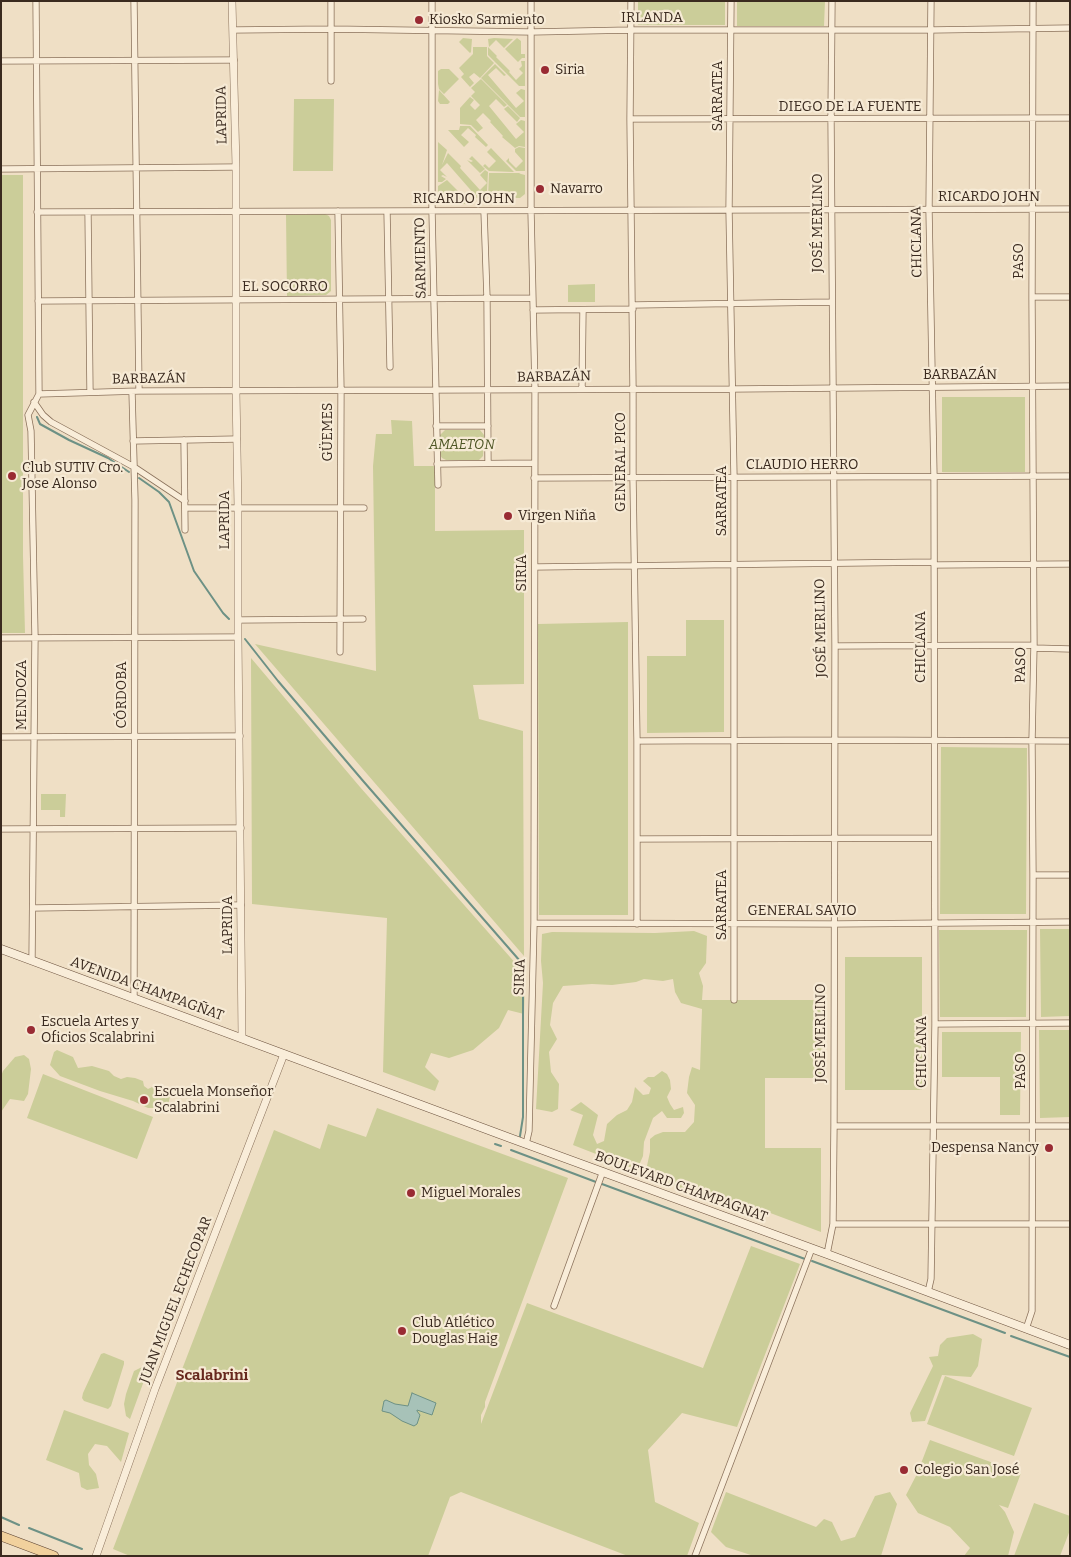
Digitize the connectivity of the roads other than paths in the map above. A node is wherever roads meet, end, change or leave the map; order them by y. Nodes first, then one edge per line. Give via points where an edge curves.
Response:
1 (36, 1) edge
2 (134, 1) edge
3 (232, 1) edge
4 (331, 1) edge
5 (432, 1) edge
6 (530, 1) edge
7 (631, 1) edge
8 (731, 1) edge
9 (832, 1) edge
10 (931, 1) edge
11 (1033, 1) edge
12 (1070, 28) edge
13 (331, 29) junction
14 (1033, 29) junction
15 (233, 30) junction
16 (631, 30) junction
17 (832, 30) junction
18 (931, 30) junction
19 (731, 31) junction
20 (432, 32) junction
21 (531, 32) junction
22 (135, 60) junction
23 (234, 60) junction
24 (1, 61) edge
25 (37, 61) junction
26 (331, 81) dead end
27 (831, 118) junction
28 (1033, 118) junction
29 (1070, 118) edge
30 (630, 119) junction
31 (930, 119) junction
32 (730, 120) junction
33 (236, 167) junction
34 (37, 168) junction
35 (136, 168) junction
36 (1, 169) edge
37 (1032, 209) junction
38 (1070, 209) edge
39 (631, 210) junction
40 (729, 210) junction
41 (831, 210) junction
42 (929, 210) junction
43 (338, 211) junction
44 (387, 211) junction
45 (432, 211) junction
46 (484, 211) junction
47 (531, 211) junction
48 (38, 212) junction
49 (88, 212) junction
50 (137, 212) junction
51 (235, 212) junction
52 (1032, 297) junction
53 (1070, 297) edge
54 (487, 298) junction
55 (533, 298) junction
56 (388, 299) junction
57 (434, 299) junction
58 (138, 300) junction
59 (236, 300) junction
60 (338, 300) junction
61 (38, 301) junction
62 (88, 301) junction
63 (731, 302) junction
64 (831, 302) junction
65 (633, 307) junction
66 (533, 310) junction
67 (583, 310) junction
68 (390, 367) dead end
69 (1070, 386) edge
70 (932, 387) junction
71 (1033, 387) junction
72 (832, 388) junction
73 (582, 389) junction
74 (633, 389) junction
75 (734, 389) junction
76 (488, 390) junction
77 (535, 390) junction
78 (139, 391) junction
79 (236, 391) junction
80 (340, 391) junction
81 (436, 391) junction
82 (90, 392) junction
83 (132, 392) junction
84 (40, 394) junction
85 (34, 402) junction
86 (436, 426) junction
87 (488, 426) junction
88 (237, 439) junction
89 (133, 440) junction
90 (184, 440) junction
91 (488, 463) junction
92 (534, 463) junction
93 (437, 464) junction
94 (134, 467) junction
95 (1034, 476) junction
96 (1070, 476) edge
97 (832, 477) junction
98 (934, 477) junction
99 (534, 478) junction
100 (633, 478) junction
101 (734, 478) junction
102 (438, 485) dead end
103 (185, 504) junction
104 (238, 508) junction
105 (341, 508) junction
106 (364, 508) dead end
107 (186, 530) dead end
108 (833, 563) junction
109 (934, 563) junction
110 (1034, 564) junction
111 (1070, 564) edge
112 (734, 565) junction
113 (635, 566) junction
114 (534, 567) junction
115 (340, 619) junction
116 (238, 620) junction
117 (363, 620) dead end
118 (134, 637) junction
119 (238, 637) junction
120 (1, 638) edge
121 (35, 638) junction
122 (934, 645) junction
123 (834, 646) junction
124 (1034, 646) junction
125 (1070, 649) edge
126 (340, 652) dead end
127 (240, 736) junction
128 (1, 737) edge
129 (34, 737) junction
130 (134, 737) junction
131 (735, 740) junction
132 (834, 740) junction
133 (934, 740) junction
134 (637, 741) junction
135 (1032, 741) junction
136 (1070, 741) edge
137 (241, 828) junction
138 (1, 829) edge
139 (33, 829) junction
140 (135, 829) junction
141 (834, 838) junction
142 (934, 838) junction
143 (636, 839) junction
144 (735, 839) junction
145 (1033, 875) junction
146 (1070, 875) edge
147 (241, 905) junction
148 (135, 907) junction
149 (33, 908) junction
150 (934, 922) junction
151 (1033, 922) junction
152 (1070, 922) edge
153 (534, 923) junction
154 (734, 923) junction
155 (637, 924) junction
156 (833, 924) junction
157 (1, 949) edge
158 (32, 960) junction
159 (134, 998) junction
160 (734, 1000) dead end
161 (1033, 1023) junction
162 (1070, 1023) edge
163 (934, 1024) junction
164 (242, 1038) junction
165 (284, 1054) junction
166 (834, 1126) junction
167 (934, 1126) junction
168 (1033, 1126) junction
169 (1070, 1126) edge
170 (526, 1144) junction
171 (603, 1171) junction
172 (932, 1223) junction
173 (833, 1224) junction
174 (1032, 1224) junction
175 (1070, 1224) edge
176 (812, 1248) junction
177 (827, 1254) junction
178 (928, 1292) junction
179 (554, 1306) dead end
180 (1026, 1329) junction
181 (1070, 1345) edge
182 (1, 1536) edge
183 (54, 1556) edge
184 (96, 1556) edge
185 (695, 1556) edge

1 - 25 street
2 - 22 street
3 - 15 street, LAPRIDA
4 - 13 street
5 - 20 street, SARMIENTO
6 - 21 street, SIRIA
7 - 16 street, GENERAL PICO
8 - 19 street, SARRATEA
9 - 17 street, JOSÉ MERLINO
10 - 18 street, CHICLANA
11 - 14 street, PASO
12 - 14 street, IRLANDA
13 - 15 street, IRLANDA
13 - 20 street, IRLANDA
13 - 26 street
14 - 18 street, IRLANDA
14 - 28 street, PASO
15 - 23 street, LAPRIDA
16 - 19 street, IRLANDA
16 - 21 street, IRLANDA
16 - 30 street, GENERAL PICO
17 - 18 street, IRLANDA
17 - 19 street, IRLANDA
17 - 27 street, JOSÉ MERLINO
18 - 31 street, CHICLANA
19 - 32 street, SARRATEA
20 - 21 street, IRLANDA
20 - 45 street, SARMIENTO
21 - 47 street, SIRIA
22 - 23 street
22 - 25 street
22 - 35 street
23 - 33 street, LAPRIDA
24 - 25 street
25 - 34 street
27 - 31 street, DIEGO DE LA FUENTE
27 - 32 street, DIEGO DE LA FUENTE
27 - 41 street, JOSÉ MERLINO
28 - 29 street, DIEGO DE LA FUENTE
28 - 31 street, DIEGO DE LA FUENTE
28 - 37 street, PASO
30 - 32 street, DIEGO DE LA FUENTE
30 - 39 street, GENERAL PICO
31 - 42 street, CHICLANA
32 - 40 street, SARRATEA
33 - 35 street
33 - 51 street, LAPRIDA
34 - 35 street
34 - 36 street
34 - 48 street
35 - 50 street
37 - 38 street, RICARDO JOHN
37 - 42 street, RICARDO JOHN
37 - 52 street, PASO
39 - 40 street, RICARDO JOHN
39 - 47 street, RICARDO JOHN
39 - 65 street, GENERAL PICO
40 - 41 street, RICARDO JOHN
40 - 63 street, SARRATEA
41 - 42 street, RICARDO JOHN
41 - 64 street, JOSÉ MERLINO
42 - 70 street, CHICLANA
43 - 44 street, RICARDO JOHN
43 - 51 street, RICARDO JOHN
43 - 60 street, GÜEMES
44 - 45 street, RICARDO JOHN
44 - 56 street
45 - 46 street, RICARDO JOHN
45 - 57 street, SARMIENTO
46 - 47 street, RICARDO JOHN
46 - 54 street
47 - 55 street, SIRIA
48 - 49 street, RICARDO JOHN
48 - 61 street
49 - 50 street, RICARDO JOHN
49 - 62 street
50 - 51 street, RICARDO JOHN
50 - 58 street
51 - 59 street, LAPRIDA
52 - 53 street
52 - 71 street, PASO
54 - 55 street, EL SOCORRO
54 - 57 street, EL SOCORRO
54 - 76 street
55 - 66 street, SIRIA
56 - 57 street, EL SOCORRO
56 - 60 street, EL SOCORRO
56 - 68 street
57 - 81 street, SARMIENTO
58 - 59 street, EL SOCORRO
58 - 62 street, EL SOCORRO
58 - 78 street
59 - 60 street, EL SOCORRO
59 - 79 street, LAPRIDA
60 - 80 street, GÜEMES
61 - 62 street, EL SOCORRO
61 - 84 street
62 - 82 street
63 - 64 street
63 - 65 street
63 - 75 street, SARRATEA
64 - 72 street, JOSÉ MERLINO
65 - 67 street
65 - 74 street, GENERAL PICO
66 - 67 street
66 - 77 street, SIRIA
67 - 73 street
69 - 71 street, BARBAZÁN
70 - 71 street, BARBAZÁN
70 - 72 street, BARBAZÁN
70 - 98 street, CHICLANA
71 - 95 street, PASO
72 - 75 street, BARBAZÁN
72 - 97 street, JOSÉ MERLINO
73 - 74 street, BARBAZÁN
73 - 77 street, BARBAZÁN
74 - 75 street, BARBAZÁN
74 - 100 street, GENERAL PICO
75 - 101 street, SARRATEA
76 - 77 street, BARBAZÁN
76 - 81 street, BARBAZÁN
76 - 87 street
77 - 92 street, SIRIA
78 - 79 street, BARBAZÁN
78 - 83 street, BARBAZÁN
79 - 80 street, BARBAZÁN
79 - 88 street, LAPRIDA
80 - 81 street, BARBAZÁN
80 - 105 street, GÜEMES
81 - 86 street, SARMIENTO
82 - 83 street, BARBAZÁN
82 - 84 street, BARBAZÁN
83 - 89 street, CÓRDOBA
84 - 85 street
85 - 94 street via 51,422
85 - 121 street, MENDOZA via 28,415 32,430
86 - 87 street
86 - 93 street, SARMIENTO
87 - 91 street
88 - 90 street
88 - 104 street, LAPRIDA
89 - 90 street
89 - 94 street, CÓRDOBA
90 - 103 street
91 - 92 street
91 - 93 street
92 - 99 street, SIRIA
93 - 102 street, SARMIENTO
94 - 103 street
94 - 118 street, CÓRDOBA
95 - 96 street, CLAUDIO HERRO
95 - 98 street, CLAUDIO HERRO
95 - 110 street, PASO
97 - 98 street, CLAUDIO HERRO
97 - 101 street, CLAUDIO HERRO
97 - 108 street, JOSÉ MERLINO
98 - 109 street, CHICLANA
99 - 100 street, CLAUDIO HERRO
99 - 114 street, SIRIA
100 - 101 street, CLAUDIO HERRO
100 - 113 street, GENERAL PICO
101 - 112 street, SARRATEA
103 - 104 street
103 - 107 street
104 - 105 street
104 - 116 street, LAPRIDA
105 - 106 street
105 - 115 street, GÜEMES
108 - 109 street
108 - 112 street
108 - 123 street, JOSÉ MERLINO
109 - 110 street
109 - 122 street, CHICLANA
110 - 111 street
110 - 124 street, PASO
112 - 113 street
112 - 131 street, SARRATEA
113 - 114 street
113 - 134 street, GENERAL PICO
114 - 153 street, SIRIA
115 - 116 street
115 - 117 street
115 - 126 street, GÜEMES
116 - 119 street, LAPRIDA
118 - 119 street
118 - 121 street
118 - 130 street, CÓRDOBA
119 - 127 street, LAPRIDA
120 - 121 street
121 - 129 street, MENDOZA
122 - 123 street
122 - 124 street
122 - 133 street, CHICLANA
123 - 132 street, JOSÉ MERLINO
124 - 125 street
124 - 135 street, PASO
127 - 130 street
127 - 137 street, LAPRIDA
128 - 129 street
129 - 130 street
129 - 139 street, MENDOZA
130 - 140 street, CÓRDOBA
131 - 132 street
131 - 134 street
131 - 144 street, SARRATEA
132 - 133 street
132 - 141 street, JOSÉ MERLINO
133 - 135 street
133 - 142 street, CHICLANA
134 - 143 street, GENERAL PICO
135 - 136 street
135 - 145 street, PASO
137 - 140 street
137 - 147 street, LAPRIDA
138 - 139 street
139 - 140 street
139 - 149 street, MENDOZA
140 - 148 street, CÓRDOBA
141 - 142 street
141 - 144 street
141 - 156 street, JOSÉ MERLINO
142 - 150 street, CHICLANA
143 - 144 street
143 - 155 street, GENERAL PICO
144 - 154 street, SARRATEA
145 - 146 street
145 - 151 street, PASO
147 - 148 street
147 - 164 street, LAPRIDA
148 - 149 street
148 - 159 street, CÓRDOBA
149 - 158 street, MENDOZA
150 - 151 street, GENERAL SAVIO
150 - 156 street, GENERAL SAVIO
150 - 163 street, CHICLANA
151 - 152 street, GENERAL SAVIO
151 - 161 street, PASO
153 - 155 street, GENERAL SAVIO
153 - 170 street, SIRIA via 529,1131
154 - 155 street, GENERAL SAVIO
154 - 156 street, GENERAL SAVIO
154 - 160 street, SARRATEA
156 - 166 street, JOSÉ MERLINO
157 - 158 main road, AVENIDA CHAMPAGÑAT
158 - 159 main road, AVENIDA CHAMPAGÑAT
159 - 164 main road, AVENIDA CHAMPAGÑAT
161 - 162 street
161 - 163 street
161 - 168 street, PASO
163 - 167 street, CHICLANA
164 - 165 main road, AVENIDA CHAMPAGÑAT
165 - 170 main road, BOULEVARD CHAMPAGNAT
165 - 184 street, JUAN MIGUEL ECHECOPAR via 155,1390
166 - 167 street
166 - 173 street, JOSÉ MERLINO
167 - 168 street
167 - 172 street, CHICLANA
168 - 169 street
168 - 174 street, PASO
170 - 171 main road, BOULEVARD CHAMPAGNAT
171 - 176 main road, BOULEVARD CHAMPAGNAT
171 - 179 street
172 - 173 street
172 - 174 street
172 - 178 street, CHICLANA
173 - 177 street, JOSÉ MERLINO
174 - 175 street
174 - 180 street, PASO via 1032,1311
176 - 177 main road, BOULEVARD CHAMPAGNAT
176 - 185 street
177 - 178 main road, BOULEVARD CHAMPAGNAT
178 - 180 main road, BOULEVARD CHAMPAGNAT
180 - 181 main road, BOULEVARD CHAMPAGNAT
182 - 183 main road

